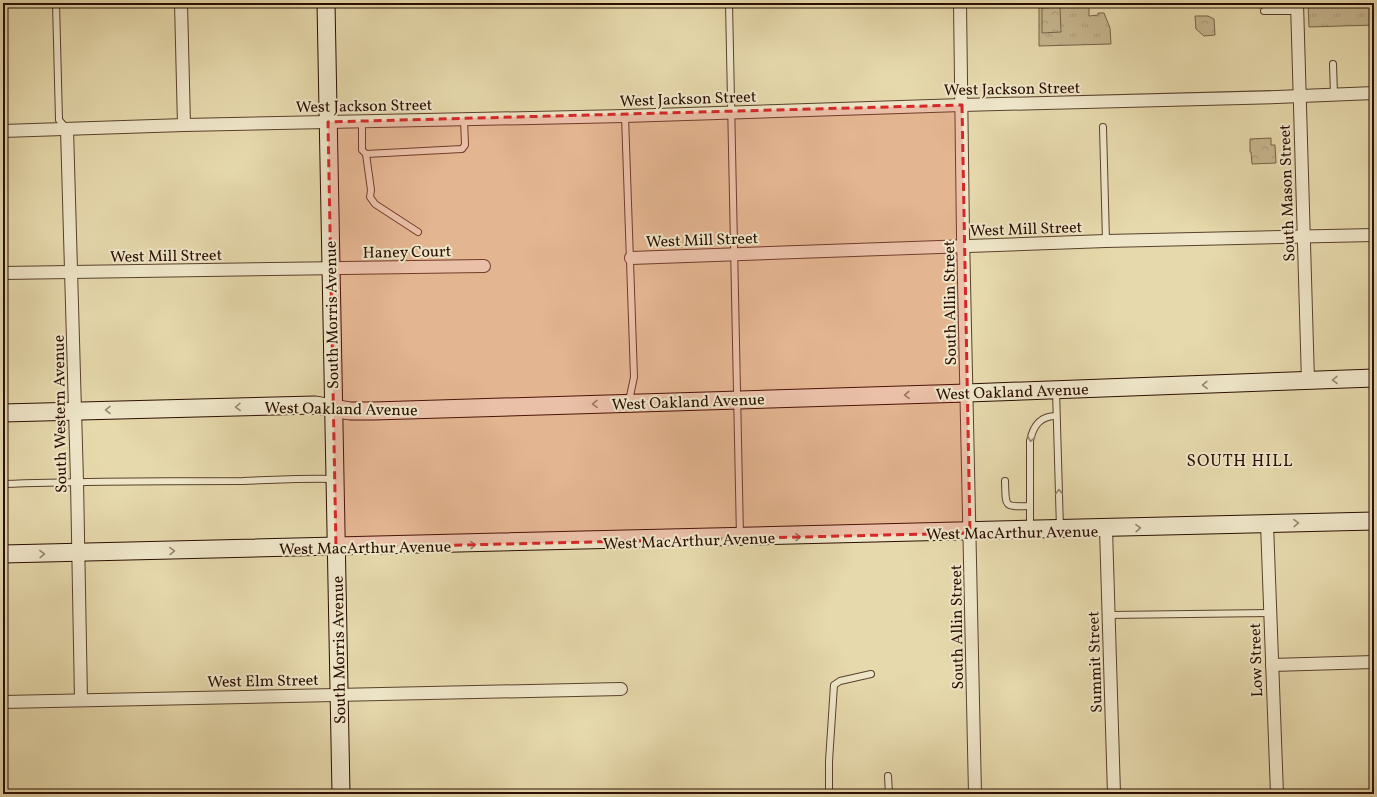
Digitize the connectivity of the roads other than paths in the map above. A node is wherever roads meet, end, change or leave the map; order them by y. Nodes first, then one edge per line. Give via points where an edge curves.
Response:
1 (56, 3) edge
2 (181, 3) edge
3 (326, 3) edge
4 (730, 3) edge
5 (960, 3) edge
6 (1297, 7) edge
7 (1264, 11) dead end
8 (1333, 64) dead end
9 (1374, 93) edge
10 (1334, 95) junction
11 (1299, 97) junction
12 (962, 105) junction
13 (731, 113) junction
14 (625, 116) junction
15 (464, 119) junction
16 (362, 121) junction
17 (328, 122) junction
18 (184, 125) junction
19 (1104, 128) dead end
20 (67, 129) junction
21 (3, 131) edge
22 (366, 154) junction
23 (418, 232) dead end
24 (1374, 235) edge
25 (1304, 237) junction
26 (1106, 241) junction
27 (964, 247) junction
28 (734, 255) junction
29 (631, 258) junction
30 (484, 266) dead end
31 (330, 268) junction
32 (71, 272) junction
33 (3, 273) edge
34 (1374, 378) edge
35 (1308, 381) junction
36 (1056, 390) junction
37 (967, 393) junction
38 (737, 400) junction
39 (628, 403) junction
40 (333, 408) junction
41 (75, 410) junction
42 (3, 413) edge
43 (1056, 416) junction
44 (334, 479) junction
45 (77, 481) junction
46 (1005, 481) dead end
47 (3, 484) edge
48 (1030, 506) junction
49 (1374, 521) edge
50 (1267, 524) junction
51 (1106, 529) junction
52 (1060, 531) junction
53 (1030, 532) junction
54 (970, 533) junction
55 (740, 539) junction
56 (336, 548) junction
57 (78, 553) junction
58 (3, 554) edge
59 (1270, 613) junction
60 (1109, 615) junction
61 (1374, 662) edge
62 (1272, 665) junction
63 (871, 674) dead end
64 (621, 689) dead end
65 (338, 694) junction
66 (80, 700) junction
67 (3, 702) edge
68 (888, 776) dead end
69 (341, 794) edge
70 (829, 794) edge
71 (889, 794) edge
72 (975, 794) edge
73 (1114, 794) edge
74 (1277, 794) edge

1 - 20 lane via 60,120
2 - 18 street
3 - 17 main road, South Morris Avenue
4 - 13 lane
5 - 12 street, South Allin Street
6 - 7 lane
6 - 11 street, South Mason Street
8 - 10 lane
9 - 10 street, West Jackson Street
10 - 11 street, West Jackson Street
11 - 12 street, West Jackson Street
11 - 25 street, South Mason Street
12 - 13 street, West Jackson Street
12 - 27 street, South Allin Street
13 - 14 street, West Jackson Street
13 - 28 lane
14 - 15 street, West Jackson Street
14 - 29 lane
15 - 16 street, West Jackson Street
15 - 22 lane via 465,146 462,149
16 - 17 street, West Jackson Street
16 - 22 lane via 362,150
17 - 18 street, West Jackson Street
17 - 31 main road, South Morris Avenue
18 - 20 street, West Jackson Street
19 - 26 lane
20 - 21 street, West Jackson Street
20 - 32 street, South Western Avenue
22 - 23 lane via 370,197 375,204
24 - 25 street, West Mill Street
25 - 26 street, West Mill Street
25 - 35 street, South Mason Street
26 - 27 street, West Mill Street
27 - 28 street, West Mill Street
27 - 37 street, South Allin Street
28 - 29 street, West Mill Street
28 - 38 lane
29 - 39 lane via 634,377
30 - 31 street, Haney Court
31 - 32 street, West Mill Street
31 - 40 main road, South Morris Avenue
32 - 33 street, West Mill Street
32 - 41 street, South Western Avenue
34 -> 35 main road, West Oakland Avenue
35 -> 36 main road, West Oakland Avenue
36 - 37 main road, West Oakland Avenue
36 - 43 lane
37 -> 38 main road, West Oakland Avenue
37 - 54 street, South Allin Street
38 - 39 main road, West Oakland Avenue
38 - 55 lane
39 -> 40 main road, West Oakland Avenue via 350,411
40 -> 41 main road, West Oakland Avenue via 315,405
40 - 44 main road, South Morris Avenue
41 - 42 main road, West Oakland Avenue
41 - 45 street, South Western Avenue
43 -> 48 lane via 1043,419 1035,426 1031,435
52 -> 43 lane
44 - 45 lane
44 - 56 main road, South Morris Avenue
45 - 47 lane
45 - 57 street, South Western Avenue
46 - 48 lane via 1008,505
48 - 53 lane
50 -> 49 main road, West MacArthur Avenue
51 -> 50 main road, West MacArthur Avenue
50 - 59 street, Low Street
51 - 52 main road, West MacArthur Avenue
51 - 60 street, Summit Street
52 - 53 main road, West MacArthur Avenue
53 - 54 main road, West MacArthur Avenue
55 -> 54 main road, West MacArthur Avenue
54 - 72 street, South Allin Street
56 -> 55 main road, West MacArthur Avenue
57 -> 56 main road, West MacArthur Avenue
56 - 65 main road, South Morris Avenue
58 -> 57 main road, West MacArthur Avenue
57 - 66 street, South Western Avenue
59 - 60 lane
59 - 62 street, Low Street
60 - 73 street, Summit Street
61 - 62 street
62 - 74 street, Low Street
63 - 70 lane via 840,681 834,685 828,761
64 - 65 street, West Elm Street
65 - 66 street, West Elm Street
65 - 69 main road, South Morris Avenue
66 - 67 street, West Elm Street
68 - 71 lane

